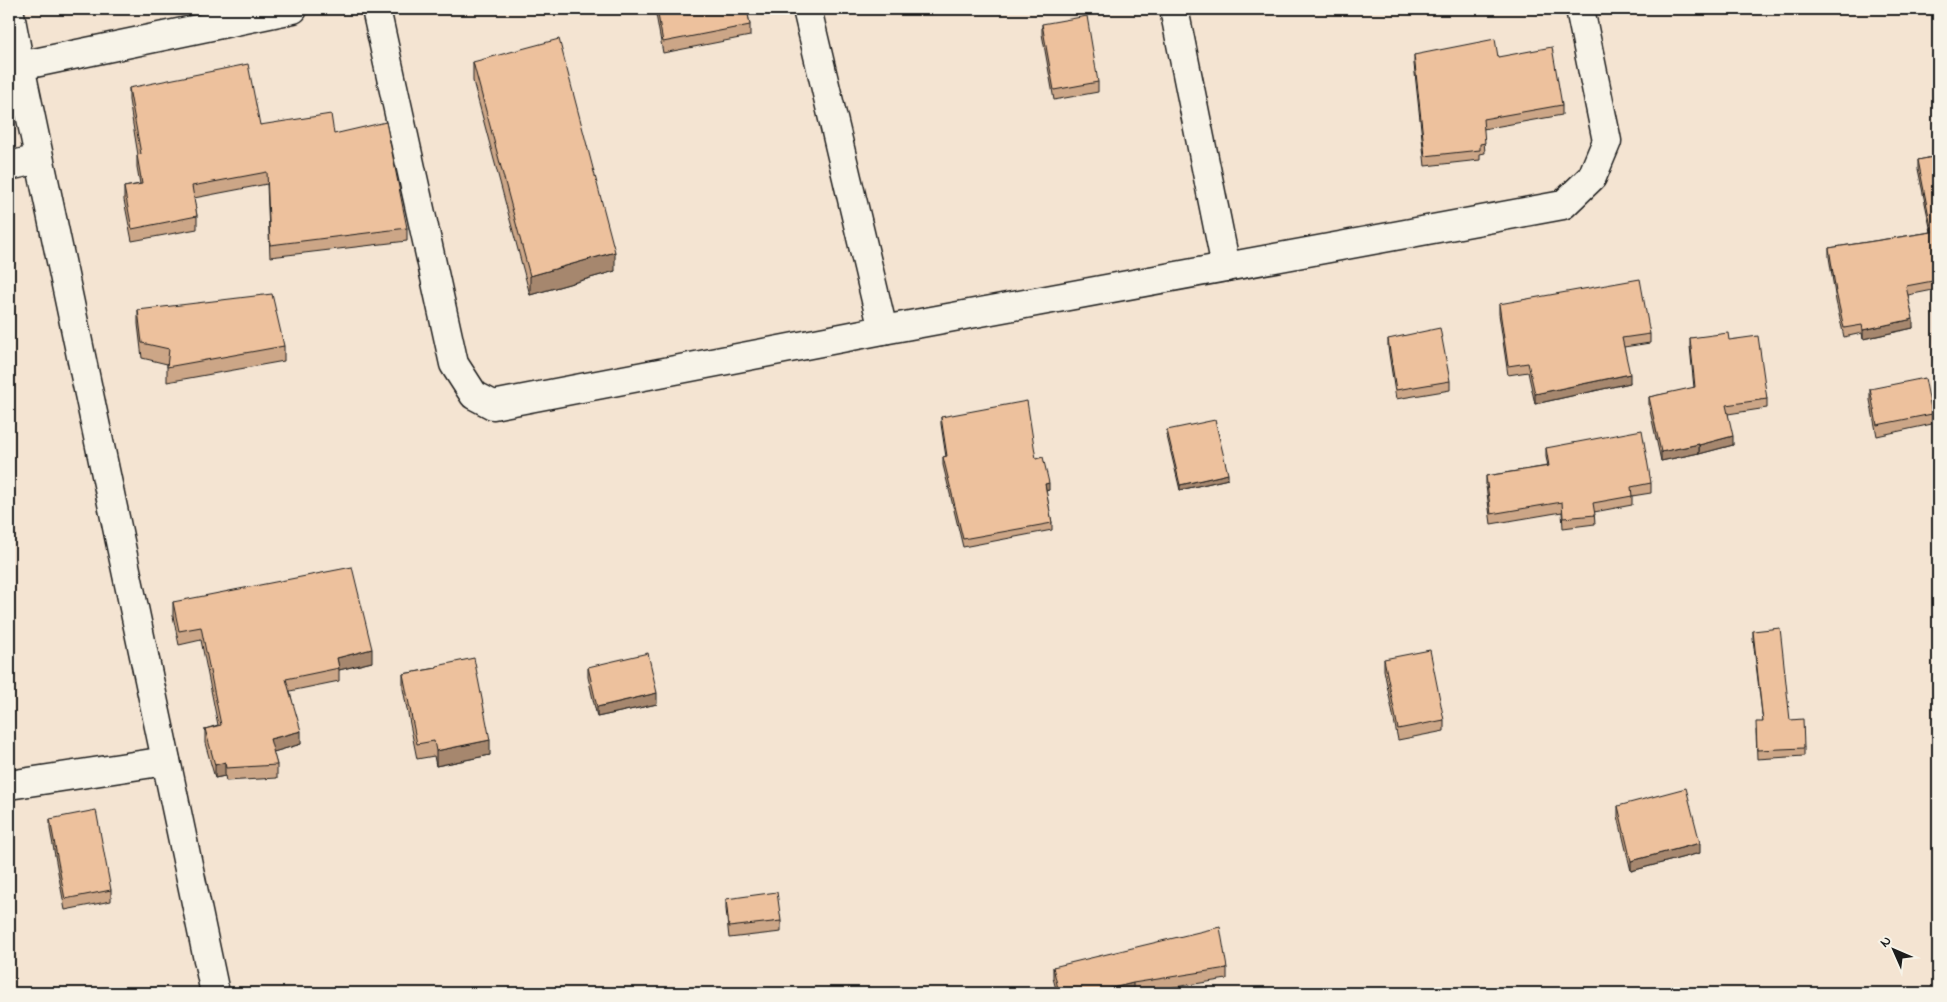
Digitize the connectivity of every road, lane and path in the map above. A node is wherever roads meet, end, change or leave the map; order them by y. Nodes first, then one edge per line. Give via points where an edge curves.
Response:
1 (9, 9) edge
2 (293, 9) edge
3 (376, 9) edge
4 (807, 9) edge
5 (1174, 9) edge
6 (1580, 9) edge
7 (20, 66) junction
8 (39, 159) junction
9 (9, 166) edge
10 (1226, 267) junction
11 (883, 330) junction
12 (166, 761) junction
13 (9, 785) edge
14 (215, 993) edge

1 - 7 street
2 - 7 street
3 - 11 street via 454,364 474,395 493,405
4 - 11 street
5 - 10 street
6 - 10 street via 1607,141 1592,178 1563,205
7 - 8 street
8 - 9 street
8 - 12 street
10 - 11 street
12 - 13 street
12 - 14 street

